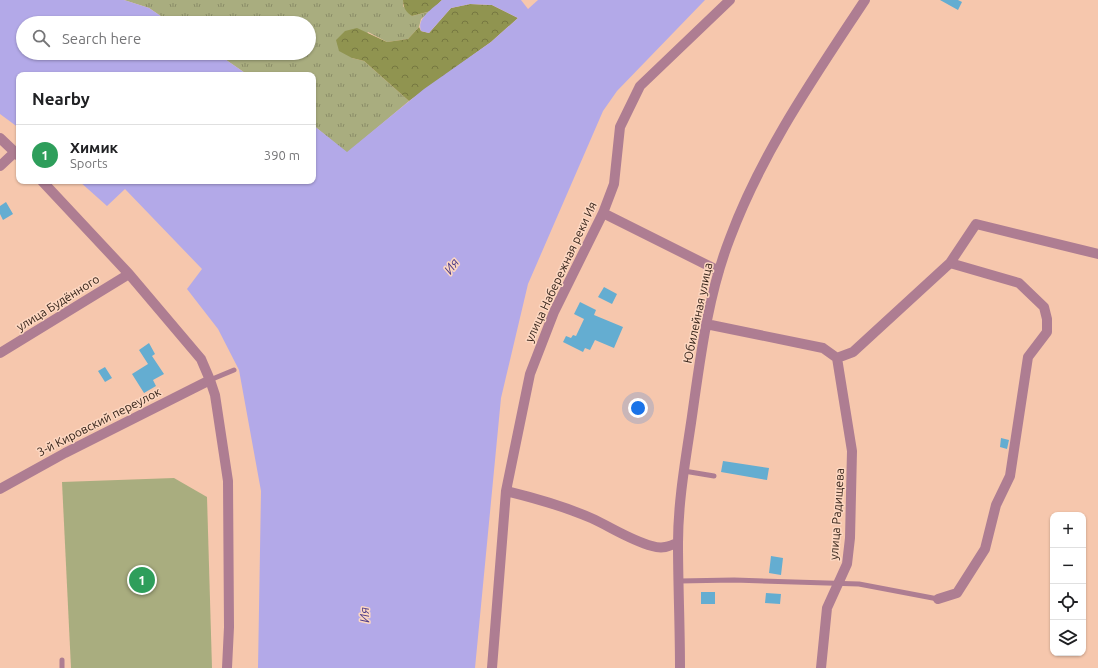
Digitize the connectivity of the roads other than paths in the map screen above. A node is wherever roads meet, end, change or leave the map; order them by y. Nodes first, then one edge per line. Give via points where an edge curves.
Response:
1 (730, 0) edge
2 (865, 0) edge
3 (0, 138) edge
4 (16, 150) edge
5 (16, 154) edge
6 (0, 166) edge
7 (45, 184) edge
8 (603, 213) junction
9 (1098, 254) edge
10 (950, 263) junction
11 (719, 271) junction
12 (129, 274) junction
13 (706, 324) junction
14 (0, 354) edge
15 (837, 358) junction
16 (234, 370) dead end
17 (210, 380) junction
18 (684, 471) junction
19 (714, 476) dead end
20 (0, 489) edge
21 (506, 491) junction
22 (678, 542) junction
23 (679, 581) junction
24 (838, 583) junction
25 (938, 599) joint
26 (62, 660) dead end
27 (62, 668) edge
28 (227, 668) edge
29 (492, 668) edge
30 (680, 668) edge
31 (821, 668) edge

1 - 8 street, улица Набережная реки Ия via 640,86 620,127 614,184
2 - 11 street, Юбилейная улица via 796,106 767,156 739,215
3 - 4 street
5 - 6 street
7 - 12 street
8 - 11 street
8 - 21 street, улица Набережная реки Ия via 554,312 530,374
9 - 10 street via 976,224
10 - 15 street via 853,352
10 - 25 street via 1019,283 1044,306 1047,332 1028,356 1010,476 996,505 985,549 957,592
11 - 13 street, Юбилейная улица
12 - 14 street, улица Будённого
12 - 17 street via 201,359
13 - 15 street via 823,348
13 - 18 street, Юбилейная улица
15 - 24 street, улица Радищева via 851,437 853,464 848,558 845,571
16 - 17 lane
17 - 20 street, 3-й Кировский переулок via 65,453
17 - 28 street via 215,395 228,481
18 - 19 lane
18 - 22 street, Юбилейная улица
21 - 22 street via 548,502 591,518 628,538 652,546 668,548
21 - 29 street, улица Набережная реки Ия
22 - 23 street, Юбилейная улица
23 - 24 lane
23 - 30 street, Юбилейная улица
24 - 25 lane via 869,585
24 - 31 street, улица Радищева via 826,608
26 - 27 lane

